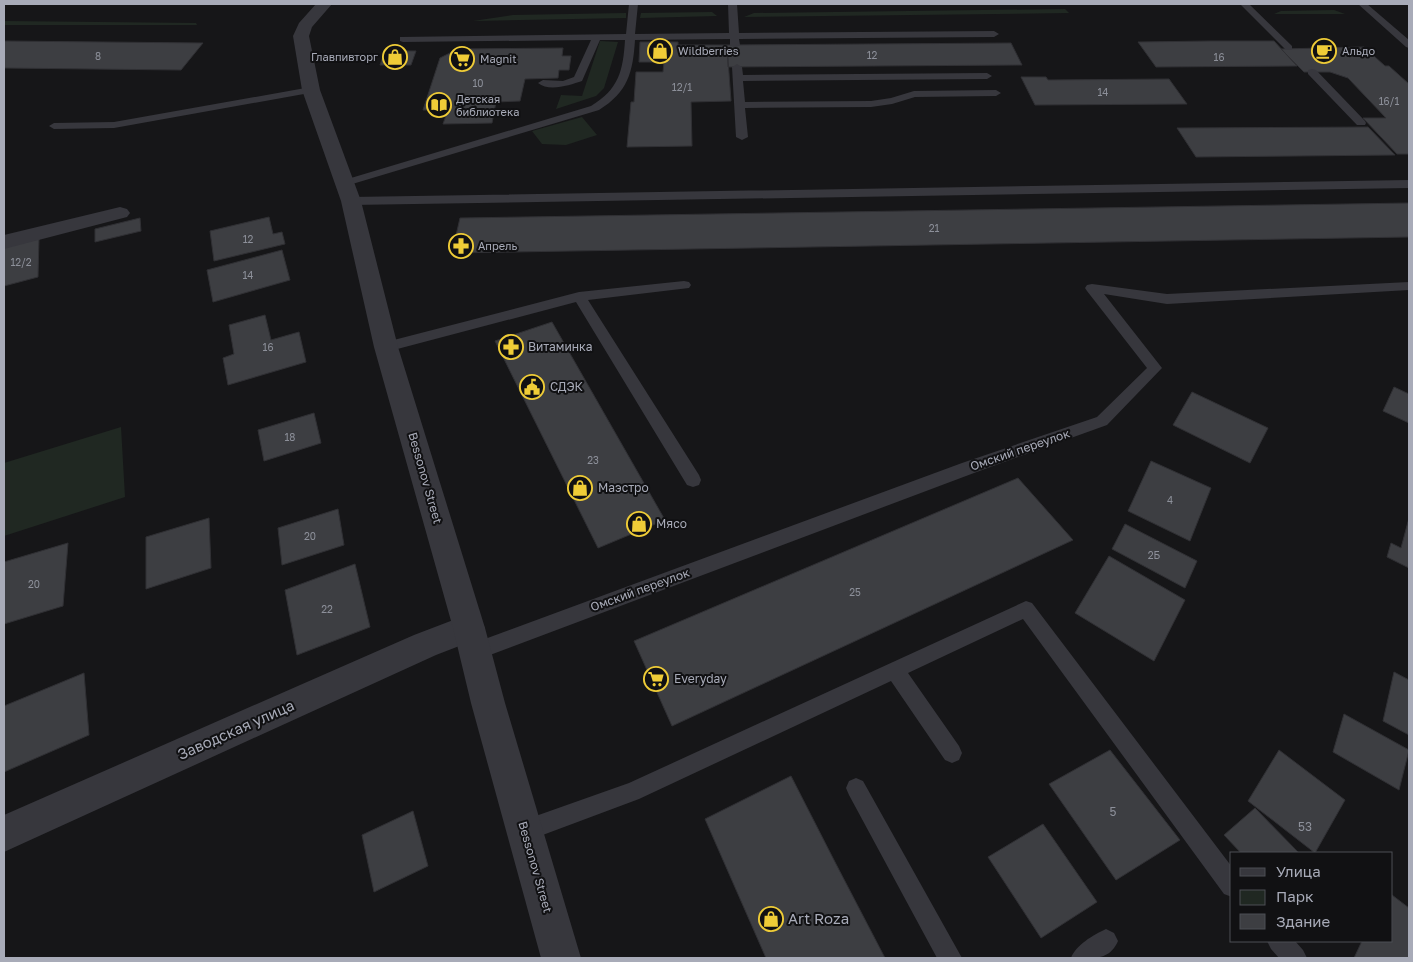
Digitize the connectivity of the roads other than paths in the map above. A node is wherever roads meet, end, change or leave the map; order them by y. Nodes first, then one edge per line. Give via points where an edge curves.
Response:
1 (324, 4) edge
2 (633, 4) edge
3 (732, 4) edge
4 (1244, 4) edge
5 (1362, 4) edge
6 (994, 34) dead end
7 (596, 37) junction
8 (630, 37) junction
9 (403, 39) dead end
10 (735, 41) junction
11 (1409, 45) edge
12 (1288, 48) dead end
13 (1312, 72) dead end
14 (927, 76) junction
15 (987, 76) dead end
16 (543, 83) dead end
17 (311, 90) junction
18 (996, 92) dead end
19 (933, 93) junction
20 (740, 105) junction
21 (1361, 123) dead end
22 (54, 126) dead end
23 (742, 137) dead end
24 (1409, 184) edge
25 (348, 192) junction
26 (120, 213) dead end
27 (4, 242) edge
28 (684, 285) dead end
29 (1409, 286) edge
30 (579, 297) junction
31 (386, 347) junction
32 (693, 480) dead end
33 (471, 640) junction
34 (895, 670) junction
35 (952, 753) dead end
36 (856, 788) dead end
37 (524, 831) junction
38 (4, 834) edge
39 (1230, 883) edge
40 (1106, 941) dead end
41 (1280, 942) edge
42 (561, 958) edge
43 (950, 958) edge
44 (1083, 958) edge
45 (1295, 958) edge

1 - 17 street, Bessonov Street via 305,26 301,36
2 - 8 lane
3 - 10 lane
4 - 12 lane
5 - 11 lane
6 - 10 lane
7 - 8 lane
7 - 9 lane
7 - 16 lane via 578,79 564,84
8 - 10 lane
8 - 25 lane via 628,60 619,89 610,100 595,108
13 - 21 lane
14 - 15 lane
14 - 19 lane
14 - 20 lane via 737,72
17 - 22 lane via 114,125
17 - 25 street, Bessonov Street
18 - 19 lane
19 - 20 lane via 879,103
20 - 23 lane
24 - 25 lane
25 - 31 street, Bessonov Street
26 - 27 street
28 - 30 lane
29 - 33 lane, Омский переулок via 1167,300 1092,288 1155,368 1102,422
30 - 31 lane
30 - 32 lane
31 - 33 street, Bessonov Street
33 - 37 street, Bessonov Street
33 - 38 street, Заводская улица via 424,645
34 - 35 lane
34 - 37 lane via 632,792
34 - 39 lane via 1026,609
36 - 43 lane
37 - 42 street, Bessonov Street
40 - 44 lane
41 - 45 lane

